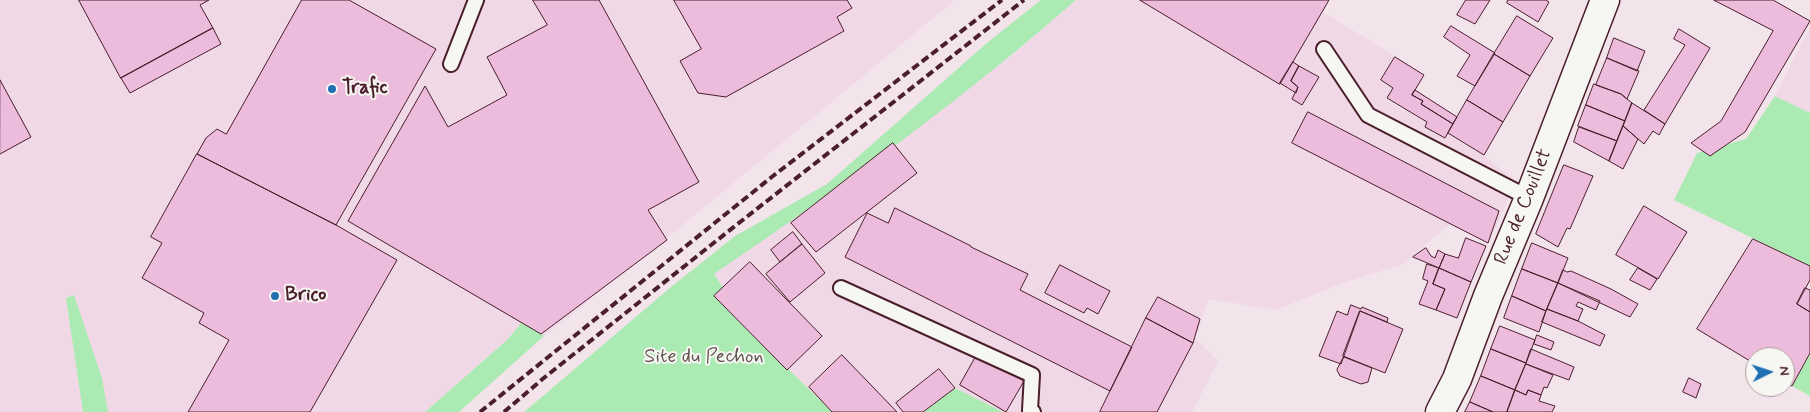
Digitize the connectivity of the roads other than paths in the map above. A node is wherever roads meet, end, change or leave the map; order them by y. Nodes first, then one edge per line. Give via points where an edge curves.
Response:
1 (476, 0) edge
2 (1605, 0) edge
3 (1324, 49) dead end
4 (451, 64) dead end
5 (1529, 198) junction
6 (841, 288) dead end
7 (1032, 412) edge
8 (1440, 412) edge

1 - 4 lane
2 - 5 street, Rue de Couillet
3 - 5 lane via 1368,115
5 - 8 street, Rue de Couillet via 1457,379
6 - 7 lane via 1032,375

